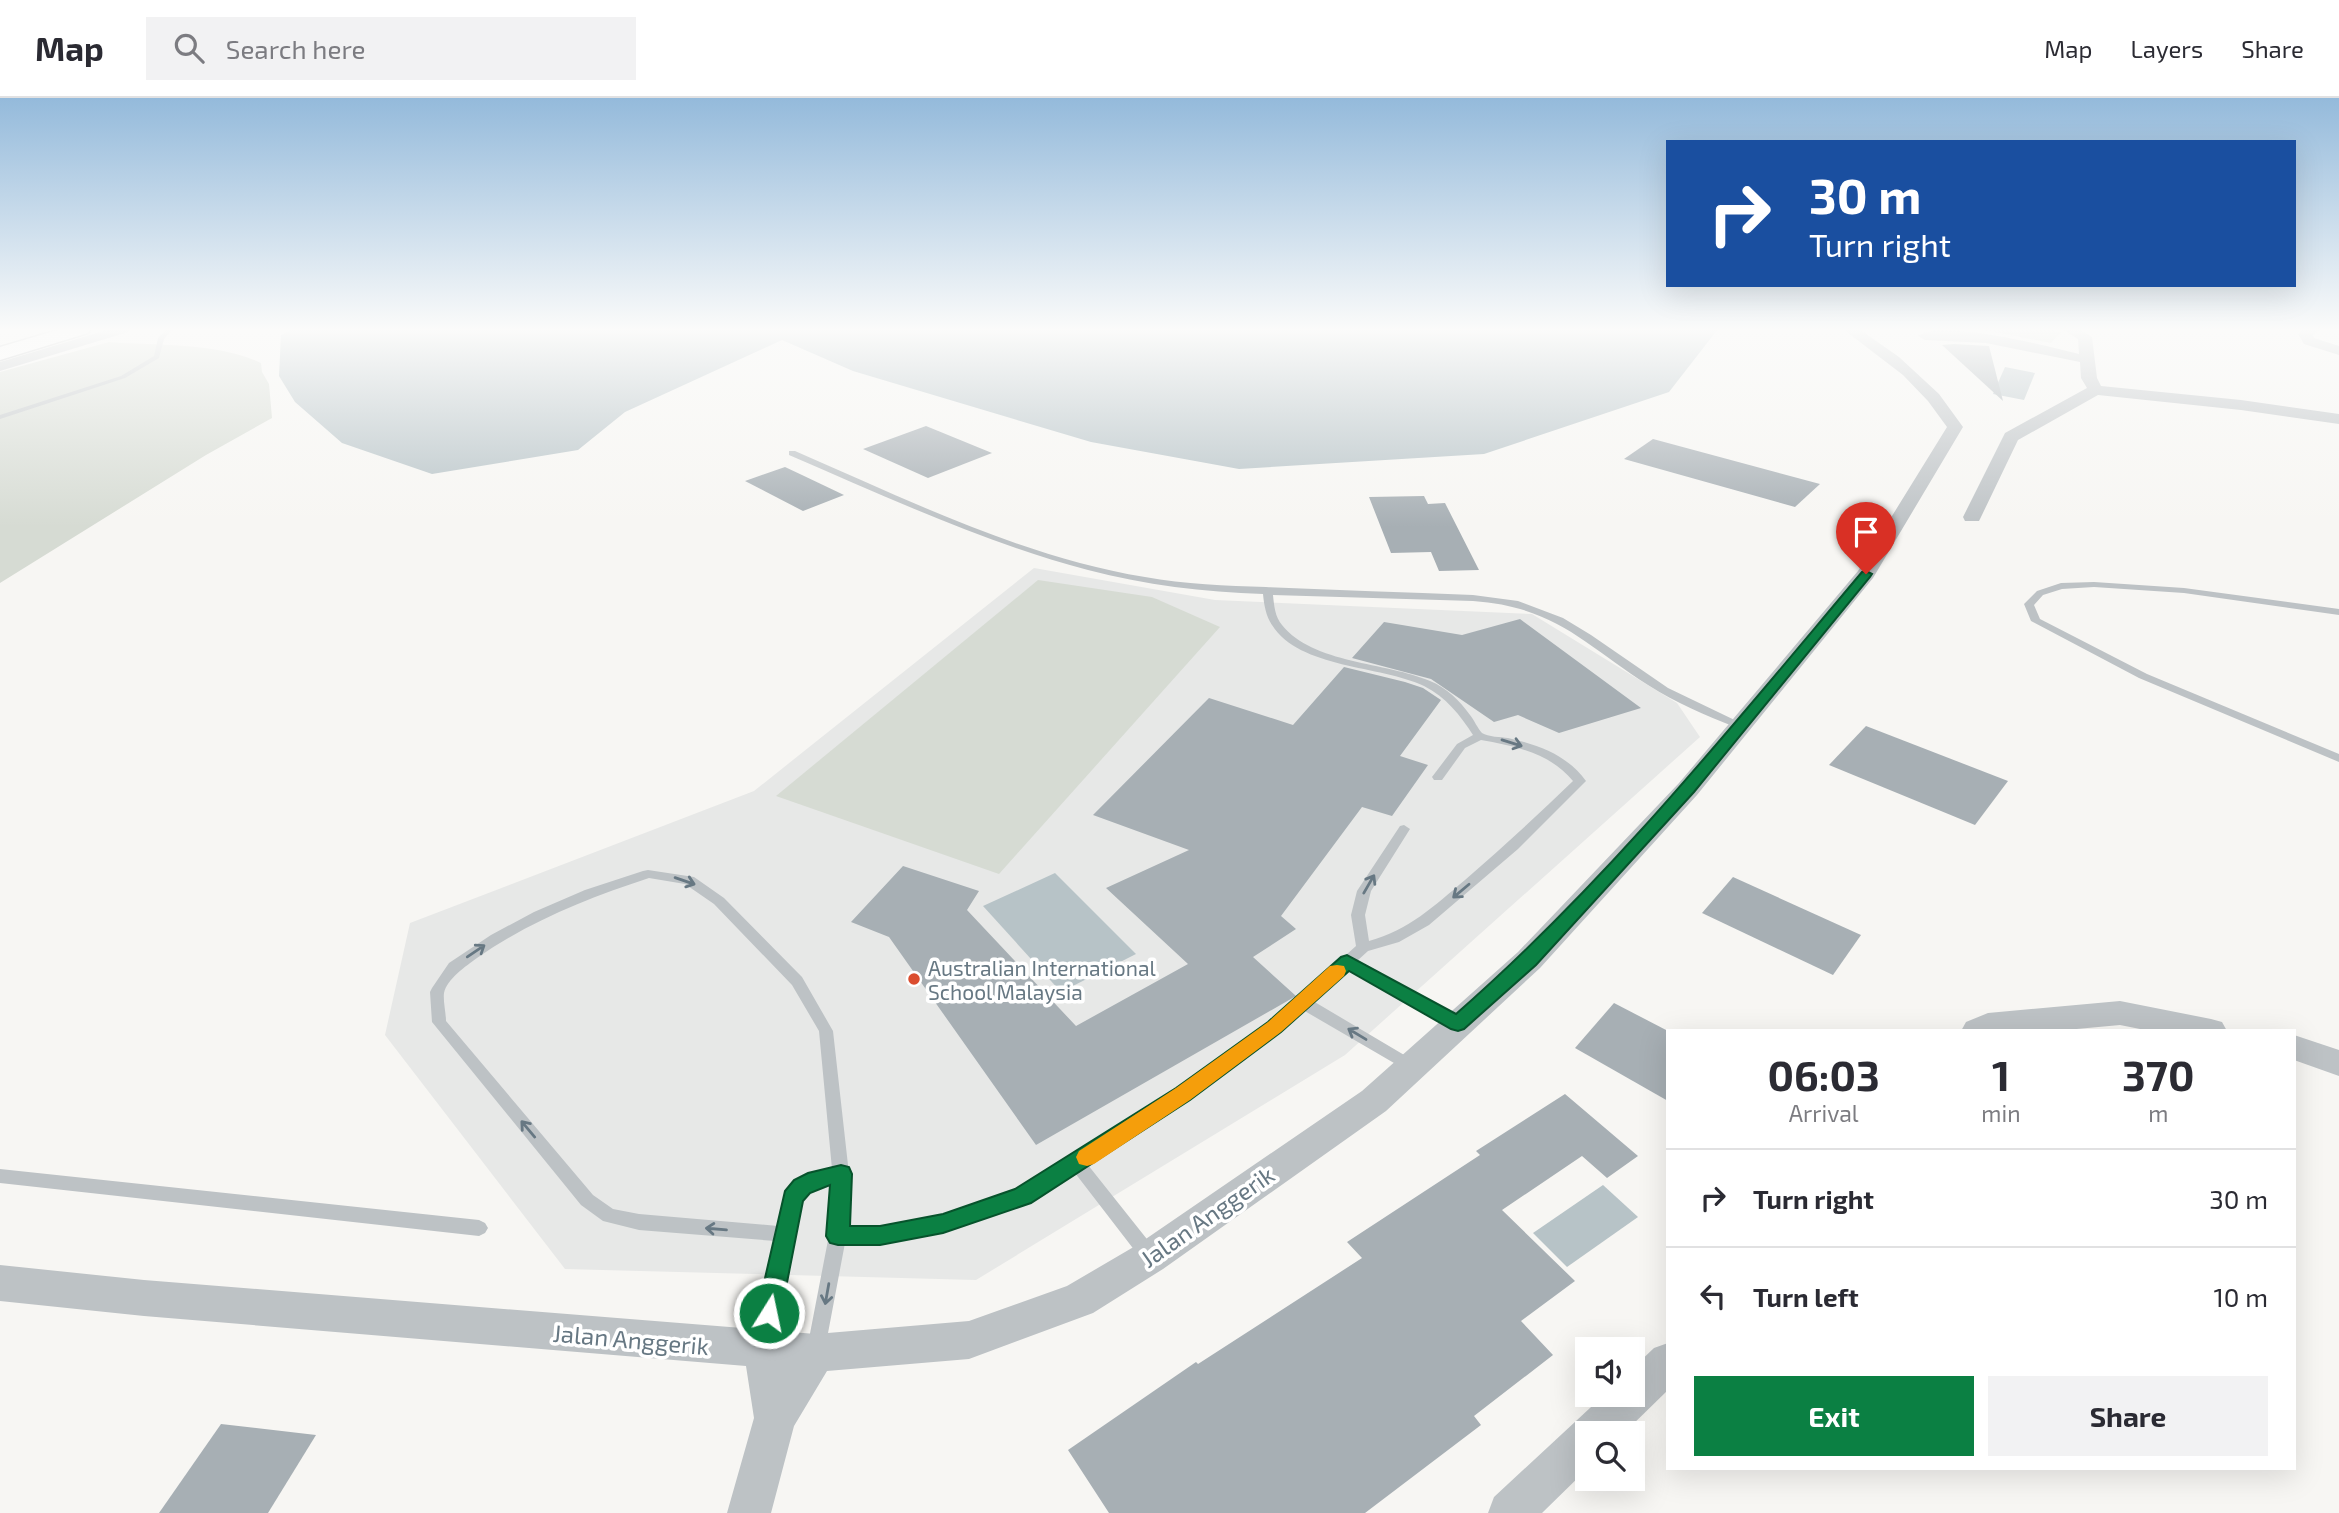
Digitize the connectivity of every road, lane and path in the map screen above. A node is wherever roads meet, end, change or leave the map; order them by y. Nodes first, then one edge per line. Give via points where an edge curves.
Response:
1 (68, 395) edge
2 (1930, 395) edge
3 (2086, 395) edge
4 (2146, 395) edge
5 (0, 417) edge
6 (2339, 419) edge
7 (792, 453) dead end
8 (1972, 517) dead end
9 (1266, 590) junction
10 (2339, 612) edge
11 (1739, 725) junction
12 (1479, 736) junction
13 (2339, 758) edge
14 (1438, 777) dead end
15 (1404, 828) dead end
16 (1363, 947) junction
17 (1347, 962) junction
18 (1302, 1002) junction
19 (1458, 1024) junction
20 (1981, 1029) edge
21 (2201, 1029) edge
22 (2296, 1048) edge
23 (2339, 1063) edge
24 (1411, 1066) junction
25 (1077, 1163) junction
26 (841, 1174) junction
27 (0, 1176) edge
28 (479, 1228) dead end
29 (784, 1234) junction
30 (838, 1236) junction
31 (1150, 1257) junction
32 (0, 1283) edge
33 (764, 1350) junction
34 (816, 1353) junction
35 (1666, 1365) edge
36 (775, 1418) junction
37 (1607, 1421) edge
38 (1575, 1451) edge
39 (749, 1513) edge
40 (1510, 1513) edge

1 - 5 lane
2 - 11 street, Jalan Anggerik via 1955,427 1866,574
3 - 8 street via 2011,438
4 - 6 street
7 - 9 lane via 1035,553 1116,574 1196,587
9 - 11 lane via 1466,598 1527,606 1573,626 1684,702
9 - 12 lane via 1278,627 1297,642 1323,654 1398,673 1443,693
10 - 13 lane via 2132,584 2073,585 2041,591 2029,604 2036,621 2143,676
11 - 19 street, Jalan Anggerik via 1688,789 1529,960
12 - 14 lane via 1461,747
12 -> 16 lane via 1507,740 1549,756 1571,768 1580,781 1424,922 1394,939
16 -> 15 lane via 1358,915 1364,891
16 - 17 lane
17 - 18 lane
17 - 19 lane
24 -> 18 lane
18 - 25 lane via 1183,1094
19 - 24 street, Jalan Anggerik
20 - 21 street via 2120,1013
22 - 23 street
24 - 31 street, Jalan Anggerik via 1374,1101
25 - 30 lane via 1023,1196 943,1224 880,1236
25 - 31 lane
26 - 29 lane via 802,1186 793,1197
29 -> 26 lane via 639,1222 609,1216 587,1200 439,1023 437,992 454,967 507,932 590,893 648,874 689,880 719,901 796,981 826,1031
26 - 30 lane
27 - 28 lane
29 - 33 lane
30 -> 34 lane
31 - 34 street, Jalan Anggerik via 1079,1300 969,1340
32 - 33 street, Jalan Anggerik
33 - 34 street, Jalan Anggerik
33 - 36 street
34 - 36 street
35 - 37 street
36 - 39 street
38 - 40 street

